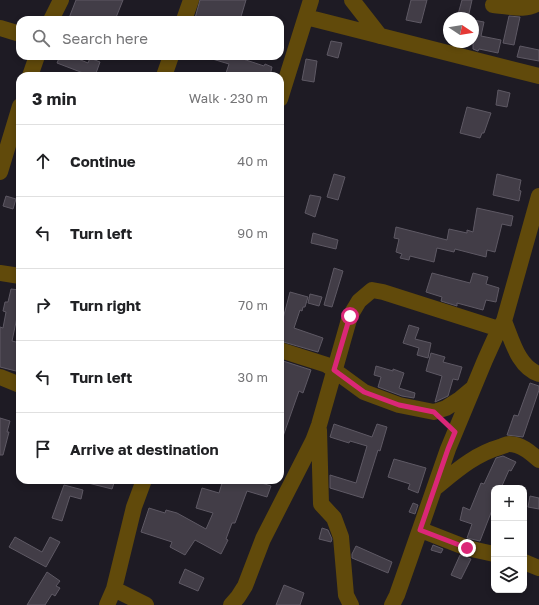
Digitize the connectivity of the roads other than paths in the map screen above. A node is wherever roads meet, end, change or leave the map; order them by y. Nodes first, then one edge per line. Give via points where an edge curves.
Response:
1 (61, 0) edge
2 (191, 0) edge
3 (311, 0) edge
4 (352, 0) edge
5 (539, 2) edge
6 (493, 5) dead end
7 (53, 16) edge
8 (185, 16) edge
9 (306, 17) junction
10 (0, 28) edge
11 (16, 33) edge
12 (380, 36) junction
13 (35, 60) edge
14 (170, 60) edge
15 (31, 72) edge
16 (165, 72) edge
17 (539, 76) edge
18 (284, 86) edge
19 (16, 116) edge
20 (3, 148) edge
21 (0, 172) edge
22 (539, 196) edge
23 (0, 273) edge
24 (16, 275) edge
25 (501, 325) junction
26 (284, 351) edge
27 (334, 370) junction
28 (539, 374) edge
29 (0, 377) edge
30 (16, 383) edge
31 (473, 388) junction
32 (434, 412) junction
33 (319, 425) junction
34 (455, 432) junction
35 (539, 460) edge
36 (143, 484) edge
37 (435, 488) junction
38 (420, 530) junction
39 (491, 553) edge
40 (527, 563) edge
41 (539, 568) edge
42 (114, 589) junction
43 (107, 605) edge
44 (146, 605) edge
45 (231, 605) edge
46 (351, 605) edge
47 (392, 605) edge

1 - 7 street
2 - 8 street
3 - 9 street
4 - 12 street
5 - 6 street via 526,8
9 - 12 street
9 - 18 street
10 - 11 street
12 - 17 street
13 - 15 street
14 - 16 street
19 - 20 street
20 - 21 street
22 - 25 street
23 - 24 street
25 - 27 street via 372,290 359,301 350,316
25 - 28 street via 521,360 529,370
25 - 31 street
26 - 27 street
27 - 32 street via 364,392 399,405
27 - 33 street
29 - 30 street
31 - 32 street via 446,408
31 - 34 street
32 - 34 street
33 - 45 street via 263,538 245,586
33 - 46 street via 321,504 334,518 341,537 346,595
34 - 37 street
35 - 37 street via 529,451 509,444 467,462
36 - 42 street via 134,507
37 - 38 street
38 - 39 street via 467,548
38 - 47 street
40 - 41 street
42 - 43 street
42 - 44 street

